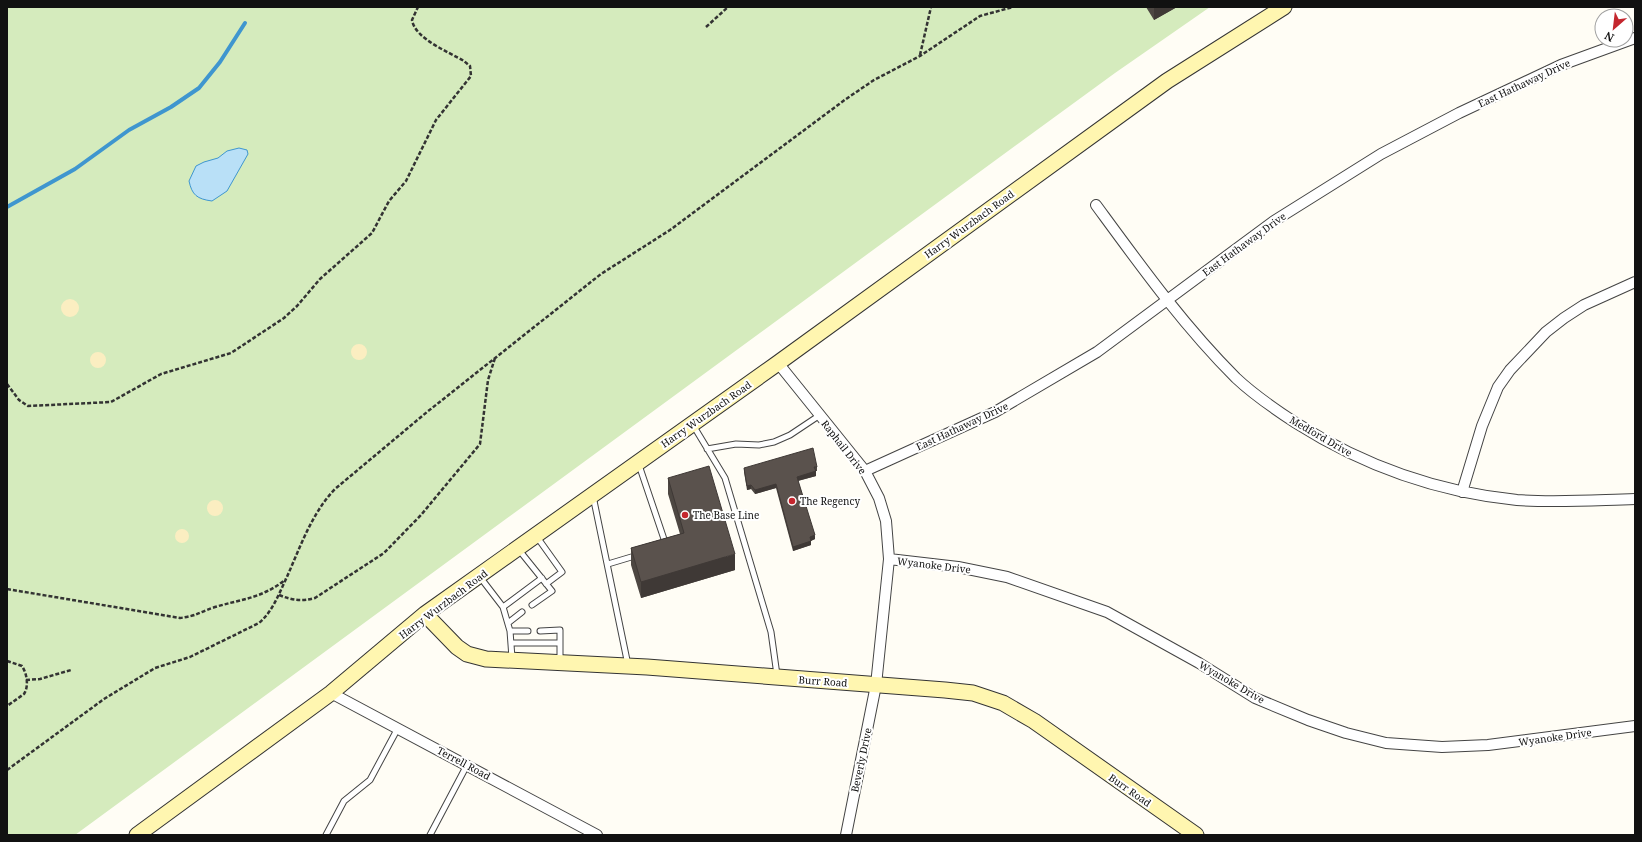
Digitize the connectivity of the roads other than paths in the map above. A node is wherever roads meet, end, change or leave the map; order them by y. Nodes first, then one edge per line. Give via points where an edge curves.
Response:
1 (1284, 7) edge
2 (1635, 38) edge
3 (1096, 205) dead end
4 (1635, 282) edge
5 (1167, 301) junction
6 (778, 363) junction
7 (820, 415) junction
8 (693, 424) junction
9 (707, 448) junction
10 (638, 463) junction
11 (865, 471) junction
12 (1462, 492) junction
13 (593, 495) junction
14 (1635, 499) edge
15 (536, 536) junction
16 (518, 548) junction
17 (659, 548) edge
18 (645, 553) edge
19 (889, 560) junction
20 (608, 564) junction
21 (479, 576) junction
22 (542, 578) junction
23 (546, 584) junction
24 (532, 605) dead end
25 (503, 607) junction
26 (522, 612) dead end
27 (425, 614) junction
28 (508, 623) junction
29 (510, 631) junction
30 (528, 631) dead end
31 (540, 631) dead end
32 (511, 643) junction
33 (560, 643) junction
34 (512, 660) junction
35 (560, 663) junction
36 (628, 666) junction
37 (777, 677) junction
38 (876, 685) junction
39 (331, 693) junction
40 (1635, 726) edge
41 (398, 728) junction
42 (467, 764) junction
43 (137, 835) edge
44 (326, 835) edge
45 (430, 835) edge
46 (597, 835) edge
47 (846, 835) edge
48 (1196, 835) edge

1 - 6 main road, Harry Wurzbach Road via 1167,81
2 - 5 street, East Hathaway Drive via 1561,65 1459,113 1381,154 1274,221
3 - 5 street, Medford Drive
4 - 12 street via 1584,305 1564,318 1546,332 1510,370 1498,387 1482,426
5 - 11 street, East Hathaway Drive via 1097,352 995,412
5 - 12 street, Medford Drive via 1237,378 1278,411 1322,439 1369,463 1438,487
6 - 7 street, Raphail Drive
6 - 8 main road, Harry Wurzbach Road
7 - 9 lane via 790,435 774,442
7 - 11 street, Raphail Drive
8 - 9 lane
8 - 10 main road, Harry Wurzbach Road
9 - 37 lane via 725,478 771,632
10 - 13 main road, Harry Wurzbach Road
10 - 17 lane via 667,546
11 - 19 street, Raphail Drive via 879,498 886,521
12 - 14 street, Medford Drive via 1518,500
13 - 15 main road, Harry Wurzbach Road
13 - 20 lane
15 - 16 main road, Harry Wurzbach Road
15 - 23 lane via 562,572
16 - 21 main road, Harry Wurzbach Road
16 - 22 lane
18 - 20 lane
19 - 38 street, Raphail Drive
19 - 40 street, Wyanoke Drive via 958,567 1007,577 1100,609 1128,622 1255,698 1327,727 1386,743 1442,747 1488,745
20 - 36 lane
21 - 25 lane
21 - 27 main road, Harry Wurzbach Road
22 - 23 lane
22 - 25 lane
23 - 24 lane via 552,591
25 - 28 lane
26 - 28 lane
27 - 34 main road, Burr Road via 467,654 486,659
27 - 39 main road, Harry Wurzbach Road
28 - 29 lane
29 - 30 lane
29 - 32 lane
31 - 33 lane via 560,630
32 - 33 lane
32 - 34 lane
33 - 35 lane
34 - 35 main road, Burr Road
35 - 36 main road, Burr Road
36 - 37 main road, Burr Road
37 - 38 main road, Burr Road
38 - 47 street, Beverly Drive
38 - 48 main road, Burr Road via 973,693 1003,703 1034,721
39 - 41 street, Terrell Road
39 - 43 main road, Harry Wurzbach Road
41 - 42 street, Terrell Road
41 - 44 lane via 370,780 344,801
42 - 45 lane
42 - 46 street, Terrell Road

